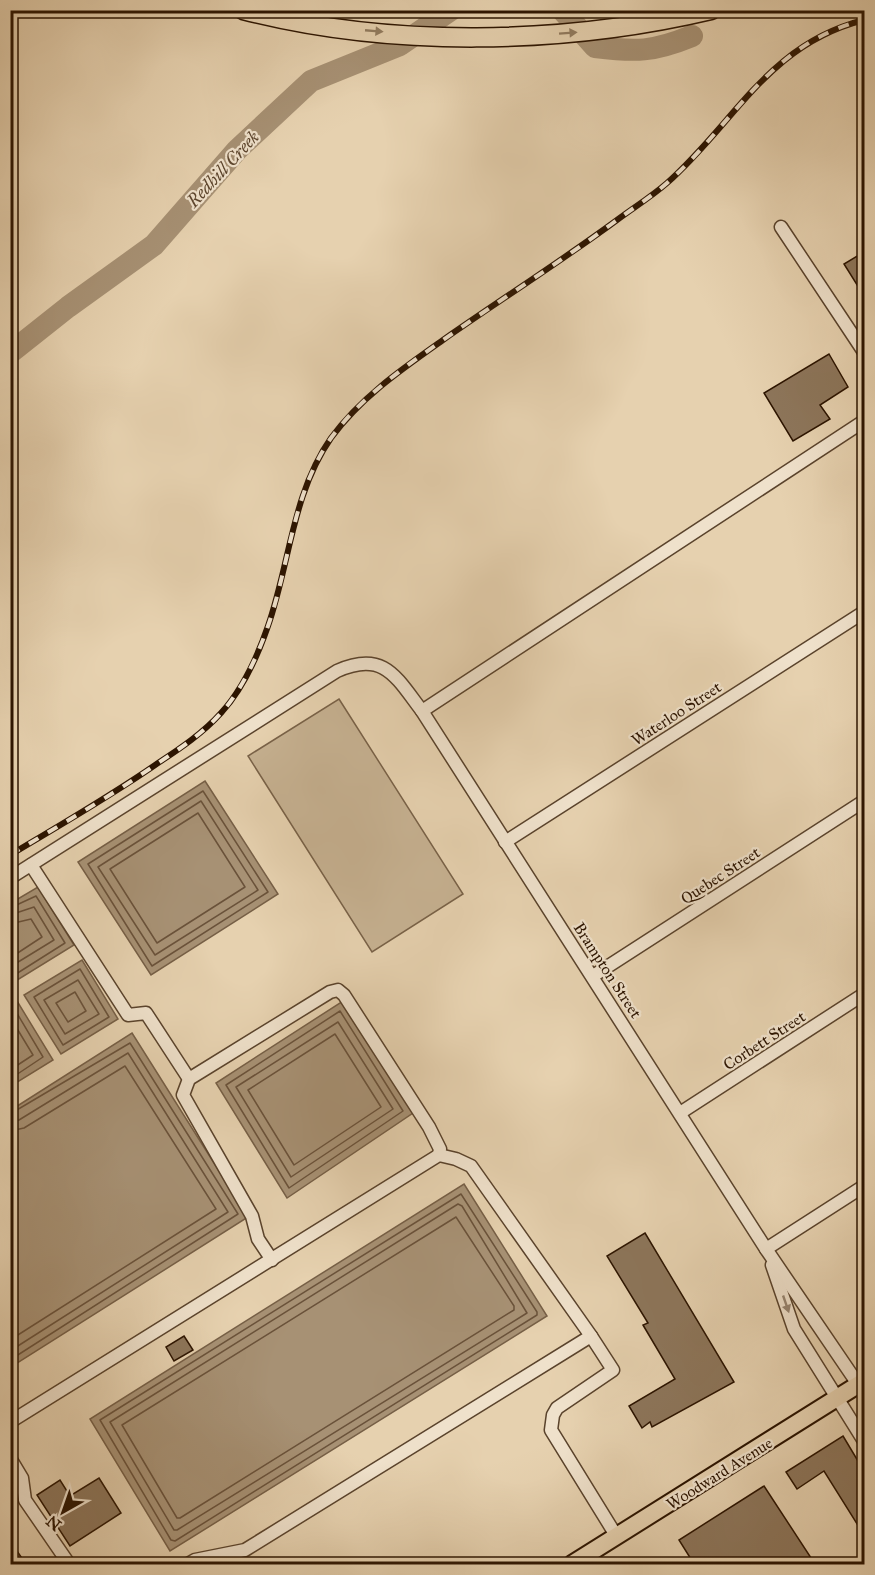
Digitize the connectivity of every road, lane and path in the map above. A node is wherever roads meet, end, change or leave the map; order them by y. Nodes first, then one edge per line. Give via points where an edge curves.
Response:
1 (243, 10) edge
2 (711, 10) edge
3 (781, 227) dead end
4 (864, 352) edge
5 (864, 421) edge
6 (864, 612) edge
7 (422, 711) junction
8 (864, 801) edge
9 (505, 842) junction
10 (31, 866) junction
11 (10, 878) edge
12 (593, 976) junction
13 (864, 994) edge
14 (189, 1079) junction
15 (680, 1113) junction
16 (439, 1155) junction
17 (864, 1186) edge
18 (766, 1249) junction
19 (272, 1260) junction
20 (591, 1336) junction
21 (863, 1386) edge
22 (837, 1398) junction
23 (10, 1422) edge
24 (864, 1441) edge
25 (10, 1458) edge
26 (617, 1537) junction
27 (69, 1564) edge
28 (188, 1564) edge
29 (572, 1564) edge

1 -> 2 highway via 295,24 426,36 502,37 580,32
3 - 4 street
5 - 7 street
6 - 9 street, Waterloo Street
7 - 9 street, Brampton Street
7 - 10 street, Brampton Street via 384,667 370,663 350,666
8 - 12 street, Quebec Street
9 - 12 street, Brampton Street
10 - 11 street, Brampton Street
10 - 14 street via 129,1016 146,1014
12 - 15 street, Brampton Street
13 - 15 street, Corbett Street
14 - 16 street via 338,990 429,1127
14 - 19 street via 183,1095 252,1216 258,1239
15 - 18 street, Brampton Street
16 - 19 street
16 - 20 street via 471,1166
17 - 18 street
18 - 21 street, Brampton Street
18 -> 22 street, Brampton Street via 794,1329
19 - 23 street
20 - 26 street via 613,1370 557,1408 551,1430
20 - 28 street via 245,1551
21 - 22 main road, Woodward Avenue
22 - 24 street, Brampton Street
22 - 26 main road, Woodward Avenue
25 - 27 street via 22,1478 25,1500
26 - 29 main road, Woodward Avenue

